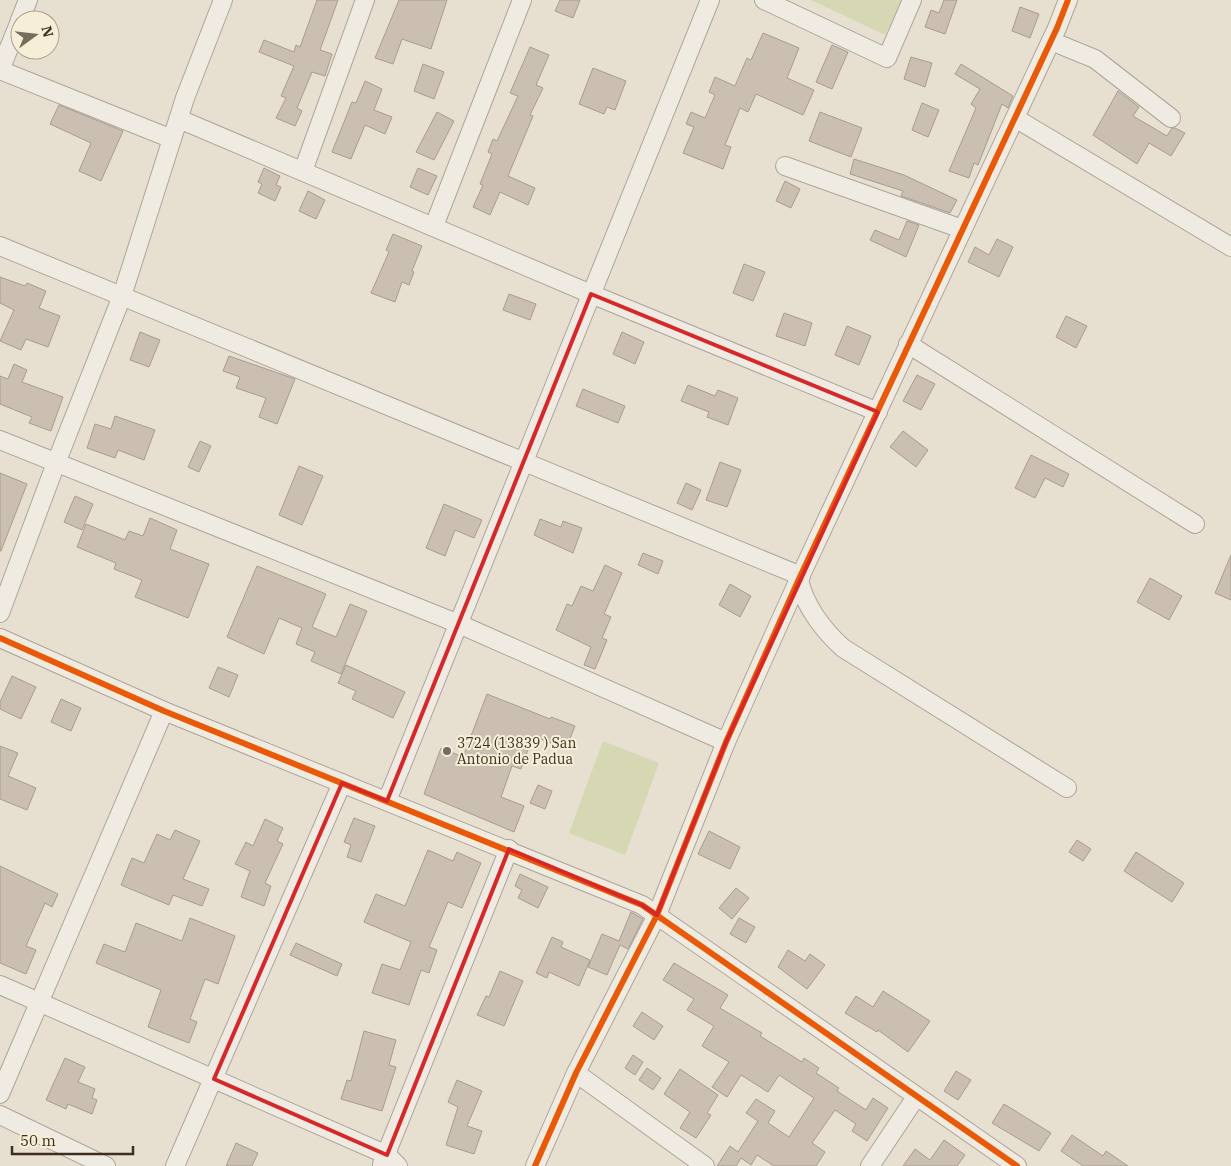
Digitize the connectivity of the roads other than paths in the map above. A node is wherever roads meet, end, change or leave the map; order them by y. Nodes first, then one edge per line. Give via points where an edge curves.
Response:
1 (223, 0) edge
2 (365, 0) edge
3 (522, 0) edge
4 (710, 0) edge
5 (764, 0) edge
6 (912, 0) edge
7 (1068, 0) edge
8 (1051, 41) junction
9 (10, 45) edge
10 (0, 70) edge
11 (1015, 118) junction
12 (1171, 118) dead end
13 (179, 119) junction
14 (172, 139) junction
15 (785, 166) dead end
16 (303, 171) junction
17 (434, 226) junction
18 (962, 229) junction
19 (0, 246) edge
20 (1231, 247) edge
21 (591, 294) junction
22 (122, 296) junction
23 (908, 344) junction
24 (878, 412) junction
25 (0, 440) edge
26 (524, 462) junction
27 (56, 463) junction
28 (1194, 524) dead end
29 (800, 577) junction
30 (0, 613) edge
31 (459, 624) junction
32 (0, 638) edge
33 (164, 711) junction
34 (726, 742) junction
35 (342, 783) junction
36 (1067, 788) dead end
37 (387, 801) junction
38 (508, 850) junction
39 (657, 916) junction
40 (0, 985) edge
41 (39, 1002) junction
42 (576, 1073) junction
43 (214, 1079) junction
44 (0, 1094) edge
45 (916, 1096) junction
46 (0, 1115) edge
47 (389, 1162) edge
48 (106, 1166) edge
49 (176, 1166) edge
50 (535, 1166) edge
51 (705, 1166) edge
52 (870, 1166) edge
53 (1017, 1166) edge

1 - 13 street
2 - 16 street
3 - 17 street
4 - 21 street
5 - 6 street via 887,58
7 - 8 street
8 - 11 street
8 - 12 street via 1095,59
9 - 10 street
10 - 14 street
11 - 18 street
11 - 20 street
13 - 14 street
13 - 16 street
14 - 22 street
15 - 18 street
16 - 17 street
17 - 21 street
18 - 23 street
19 - 22 street
21 - 24 street
21 - 26 street
22 - 26 street
22 - 27 street
23 - 24 street
23 - 28 street
24 - 29 street
25 - 27 street
26 - 29 street
26 - 31 street
27 - 30 street
27 - 31 street
29 - 34 street
29 - 36 street via 805,599 831,637 843,648
31 - 34 street
31 - 37 street
32 - 33 street
33 - 35 street
33 - 41 street
34 - 39 street
35 - 37 street
35 - 43 street
37 - 38 street
38 - 39 street via 642,905
38 - 47 street
39 - 42 street
39 - 45 street
40 - 41 street
41 - 43 street
41 - 44 street
42 - 50 street
42 - 51 street
43 - 47 street
43 - 49 street
45 - 52 street
45 - 53 street
46 - 48 street

